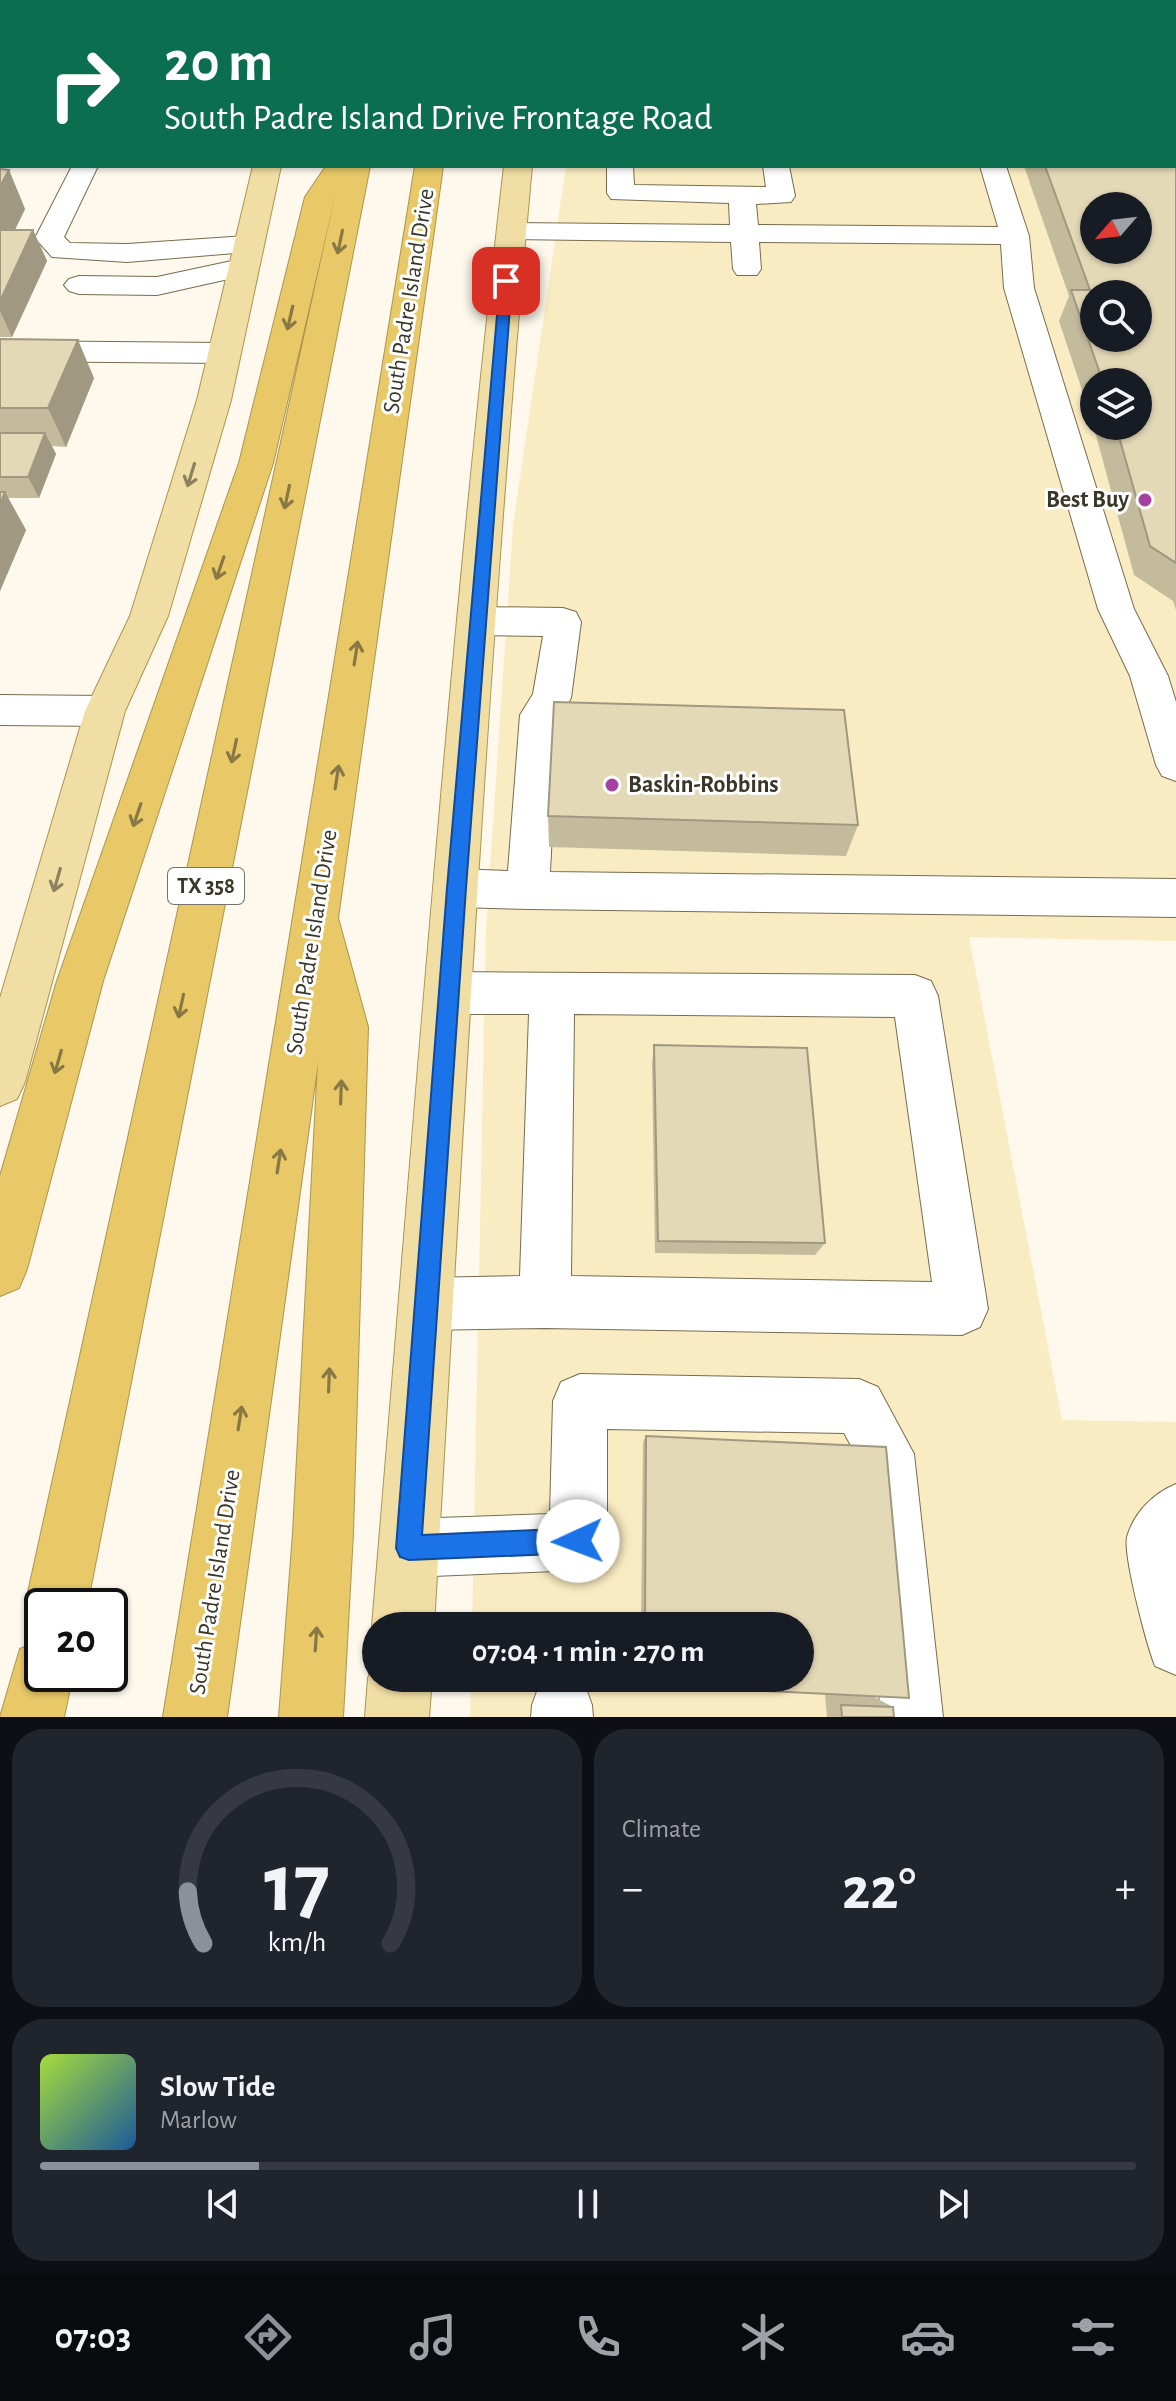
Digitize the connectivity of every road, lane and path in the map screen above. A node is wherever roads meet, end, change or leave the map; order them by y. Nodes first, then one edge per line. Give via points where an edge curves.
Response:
1 (84, 168) edge
2 (266, 168) edge
3 (339, 168) edge
4 (356, 168) edge
5 (429, 168) edge
6 (517, 168) edge
7 (620, 168) edge
8 (776, 168) edge
9 (994, 168) edge
10 (742, 195) junction
11 (511, 231) junction
12 (744, 236) junction
13 (1015, 236) junction
14 (244, 256) junction
15 (747, 269) dead end
16 (79, 285) dead end
17 (0, 351) edge
18 (224, 353) junction
19 (478, 621) junction
20 (0, 710) edge
21 (105, 711) junction
22 (1176, 765) edge
23 (456, 888) junction
24 (528, 890) junction
25 (1176, 898) edge
26 (317, 910) junction
27 (449, 993) junction
28 (552, 994) junction
29 (0, 1082) edge
30 (0, 1269) edge
31 (545, 1302) junction
32 (426, 1304) junction
33 (1176, 1512) edge
34 (409, 1548) junction
35 (60, 1588) edge
36 (404, 1612) edge
37 (1176, 1645) edge
38 (37, 1692) edge
39 (399, 1692) edge
40 (32, 1717) edge
41 (195, 1717) edge
42 (311, 1717) edge
43 (397, 1717) edge
44 (912, 1717) edge

1 - 14 street via 49,238 62,251
2 - 14 main road
3 -> 30 highway via 319,197 256,463 80,981
4 -> 35 highway, TX 358
26 -> 5 highway, South Padre Island Drive
6 - 11 main road
7 - 10 street via 621,193
8 - 10 street via 781,196
9 - 13 street
10 - 12 street
11 - 12 street
11 - 19 main road
12 - 13 street
12 - 15 street
13 - 22 street via 1019,288 1116,609 1149,676
14 - 16 street via 157,286
14 - 18 main road
17 - 18 street
18 -> 21 main road via 149,616
19 - 23 main road
19 - 24 street via 563,622 552,698 539,715
20 - 21 street
21 -> 29 main road
23 - 24 street
23 - 27 main road
24 - 25 street
41 -> 26 highway, South Padre Island Drive
42 -> 26 highway via 344,1027
27 - 28 street
27 - 32 main road
28 - 31 street
28 - 31 street via 915,996 962,1309
31 - 32 street
32 - 34 main road
33 - 37 street via 1155,1540
34 - 36 main road
34 - 44 street via 578,1541 580,1401 859,1406 886,1454
38 - 40 highway
39 - 43 main road

